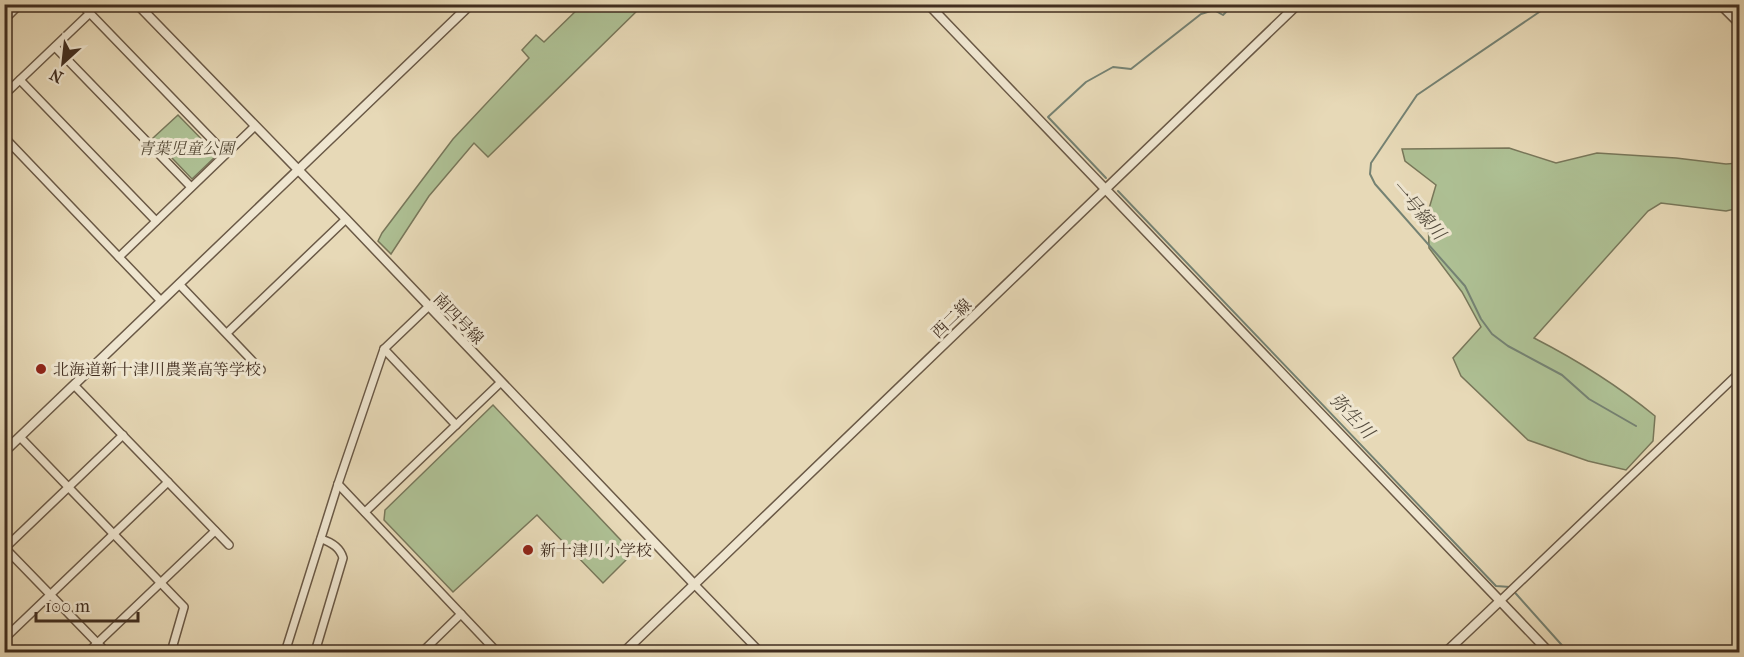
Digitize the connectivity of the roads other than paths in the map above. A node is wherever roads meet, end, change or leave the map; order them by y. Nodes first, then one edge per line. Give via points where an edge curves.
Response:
1 (20, 4) edge
2 (81, 4) edge
3 (137, 4) edge
4 (471, 4) edge
5 (928, 4) edge
6 (1298, 4) edge
7 (1720, 4) edge
8 (90, 13) junction
9 (4, 20) edge
10 (1740, 24) edge
11 (55, 47) junction
12 (20, 80) junction
13 (4, 95) edge
14 (255, 126) junction
15 (4, 137) edge
16 (226, 154) junction
17 (297, 169) junction
18 (191, 187) junction
19 (1106, 189) junction
20 (346, 219) junction
21 (156, 221) junction
22 (119, 257) junction
23 (179, 284) junction
24 (161, 301) junction
25 (428, 307) junction
26 (227, 333) junction
27 (384, 349) junction
28 (261, 370) dead end
29 (1740, 372) edge
30 (500, 383) junction
31 (74, 385) junction
32 (456, 425) junction
33 (123, 435) junction
34 (20, 437) junction
35 (4, 452) edge
36 (168, 482) junction
37 (338, 484) junction
38 (69, 488) junction
39 (365, 512) junction
40 (215, 531) junction
41 (114, 534) junction
42 (321, 539) junction
43 (229, 545) dead end
44 (5, 548) edge
45 (161, 583) junction
46 (695, 585) junction
47 (51, 596) junction
48 (1500, 601) junction
49 (461, 614) junction
50 (4, 639) edge
51 (98, 644) junction
52 (493, 651) edge
53 (88, 652) edge
54 (106, 652) edge
55 (171, 652) edge
56 (293, 652) edge
57 (315, 652) edge
58 (422, 652) edge
59 (624, 652) edge
60 (760, 652) edge
61 (1446, 652) edge
62 (1549, 652) edge

1 - 9 street
2 - 8 street
3 - 14 street, 南四号線
4 - 17 street
5 - 19 street
6 - 19 street, 西二線
7 - 10 street
8 - 11 street
8 - 16 street
11 - 12 street
11 - 18 street
12 - 13 street
12 - 21 street
14 - 16 street
14 - 17 street, 南四号線
15 - 22 street
16 - 18 street
17 - 20 street, 南四号線
17 - 23 street
18 - 21 street
19 - 46 street, 西二線
19 - 48 street
20 - 25 street, 南四号線
20 - 26 street
21 - 22 street
22 - 24 street
23 - 24 street
23 - 26 street
24 - 31 street
25 - 27 street
25 - 30 street, 南四号線
26 - 28 street
27 - 32 street
27 - 37 street
29 - 48 street
30 - 32 street
30 - 46 street, 南四号線
31 - 33 street
31 - 34 street
32 - 39 street
33 - 36 street
33 - 38 street
34 - 35 street
34 - 38 street
36 - 40 street
36 - 41 street
37 - 39 street
37 - 42 street
38 - 41 street
38 - 44 street
39 - 49 street
40 - 43 street
40 - 45 street
41 - 45 street
41 - 47 street
42 - 56 street via 287,646
42 - 57 street via 331,542 343,558
44 - 47 street
45 - 51 street
45 - 55 street via 183,608
46 - 59 street, 西二線
46 - 60 street, 南四号線
47 - 50 street
47 - 51 street
48 - 61 street
48 - 62 street
49 - 52 street
49 - 58 street
51 - 53 street
51 - 54 street

